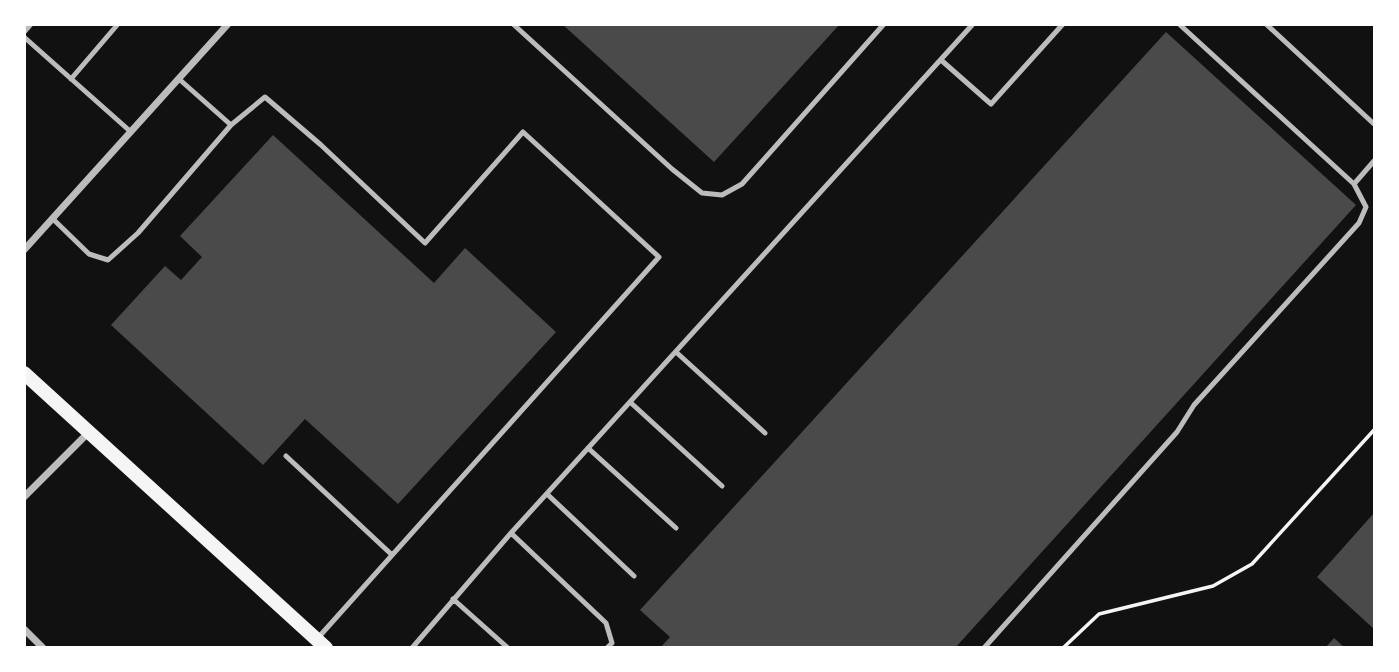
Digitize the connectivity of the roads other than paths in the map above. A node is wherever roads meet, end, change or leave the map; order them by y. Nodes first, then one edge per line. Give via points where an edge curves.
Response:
1 (31, 24) edge
2 (118, 24) edge
3 (228, 24) edge
4 (513, 24) edge
5 (884, 24) edge
6 (974, 24) edge
7 (1063, 24) edge
8 (1179, 24) edge
9 (1266, 24) edge
10 (24, 34) edge
11 (941, 60) junction
12 (71, 79) junction
13 (179, 79) junction
14 (1374, 124) edge
15 (231, 125) junction
16 (131, 132) junction
17 (1374, 161) edge
18 (1354, 184) junction
19 (52, 219) junction
20 (24, 250) edge
21 (676, 352) junction
22 (24, 373) edge
23 (630, 402) junction
24 (90, 431) junction
25 (765, 433) dead end
26 (588, 448) junction
27 (286, 456) dead end
28 (722, 486) dead end
29 (547, 494) junction
30 (24, 497) edge
31 (676, 528) dead end
32 (511, 533) junction
33 (391, 554) junction
34 (634, 576) dead end
35 (453, 599) junction
36 (24, 629) edge
37 (322, 643) edge
38 (43, 648) edge
39 (412, 648) edge
40 (508, 648) edge
41 (607, 648) edge
42 (984, 648) edge

1 - 10 lane
2 - 12 lane
3 - 13 street
4 - 5 lane via 672,169 702,193 722,195 742,184
6 - 11 lane
7 - 11 lane via 991,104
8 - 18 lane
9 - 14 lane
10 - 12 lane
11 - 21 lane
12 - 16 lane
13 - 15 lane
13 - 16 street
15 - 19 lane via 138,233 108,260 89,254
15 - 33 lane via 265,97 425,243 523,132 659,257
16 - 19 street
17 - 18 lane
18 - 42 lane via 1366,207 1359,223
19 - 20 street
21 - 23 lane
21 - 25 lane
22 - 24 main road
23 - 26 lane
23 - 28 lane
24 - 30 street
24 - 37 main road
26 - 29 lane
26 - 31 lane
27 - 33 lane
29 - 32 lane
29 - 34 lane
32 - 35 lane
32 - 41 lane via 606,623 612,643
33 - 37 lane
35 - 39 lane
35 - 40 lane
36 - 38 street

